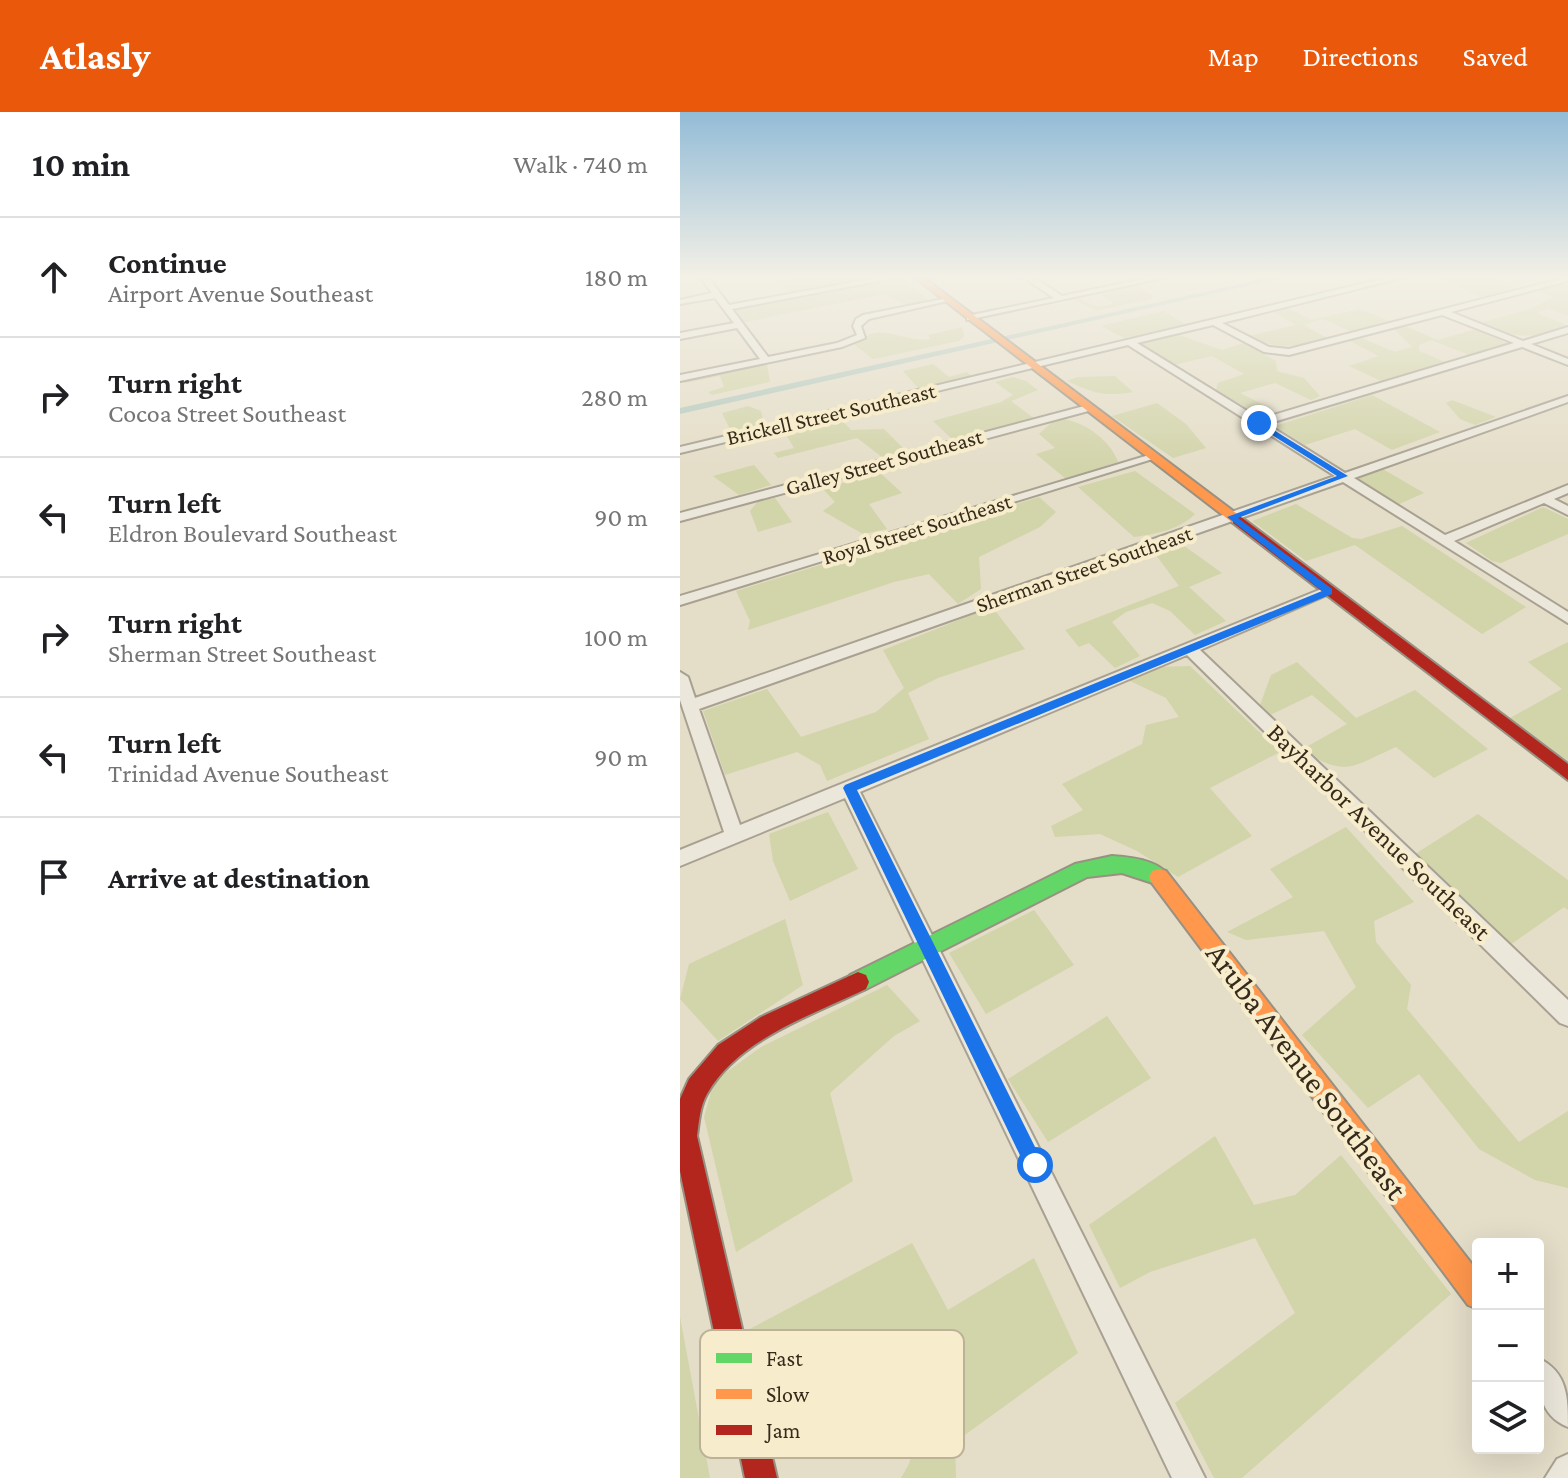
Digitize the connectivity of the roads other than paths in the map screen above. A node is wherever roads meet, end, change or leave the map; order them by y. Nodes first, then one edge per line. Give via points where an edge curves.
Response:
1 (751, 341) edge
2 (852, 341) edge
3 (999, 341) edge
4 (1134, 341) edge
5 (1250, 341) edge
6 (1334, 341) edge
7 (1515, 341) edge
8 (1533, 341) edge
9 (1129, 342) junction
10 (1523, 344) junction
11 (766, 360) junction
12 (1568, 362) edge
13 (1033, 366) junction
14 (680, 378) edge
15 (1568, 399) edge
16 (1088, 408) junction
17 (1259, 423) junction
18 (680, 450) edge
19 (1153, 457) junction
20 (1344, 476) junction
21 (1568, 489) edge
22 (1545, 499) junction
23 (1568, 511) edge
24 (680, 517) edge
25 (1232, 517) junction
26 (1444, 540) junction
27 (1329, 591) junction
28 (680, 601) edge
29 (1568, 618) edge
30 (1190, 649) junction
31 (680, 677) edge
32 (690, 706) junction
33 (1568, 773) edge
34 (849, 788) junction
35 (735, 836) junction
36 (680, 858) edge
37 (928, 948) junction
38 (1568, 1015) edge
39 (1472, 1287) edge
40 (728, 1330) edge
41 (1544, 1381) edge
42 (1568, 1412) edge
43 (757, 1458) edge
44 (1568, 1470) edge
45 (761, 1478) edge
46 (1189, 1478) edge
47 (1561, 1478) edge

1 - 11 street
2 - 11 street
3 - 13 street
4 - 9 street, Brickell Street Southeast
5 - 6 street via 1281,352
7 - 10 street
8 - 10 street
9 - 13 street, Brickell Street Southeast
9 - 17 street
10 - 12 street
10 - 17 street
11 - 14 street
13 - 16 street
13 - 18 street, Brickell Street Southeast
15 - 20 street, Sherman Street Southeast
16 - 19 street
16 - 24 street, Galley Street Southeast
17 - 20 street
19 - 25 street
19 - 28 street, Royal Street Southeast
20 - 25 street, Sherman Street Southeast
20 - 26 street
21 - 22 street
22 - 23 street
22 - 26 street
25 - 27 street
25 - 32 street, Sherman Street Southeast
26 - 29 street
27 - 30 street
27 - 33 street
30 - 34 street
30 - 38 street, Bayharbor Avenue Southeast
31 - 32 street
32 - 35 street
34 - 35 street
34 - 37 street
35 - 36 street
37 - 39 street, Aruba Avenue Southeast via 1082,870 1125,861 1140,865 1159,877
37 - 40 street via 755,1034 720,1055 693,1089 685,1136
37 - 46 street
41 - 42 street
43 - 45 street
44 - 47 street

